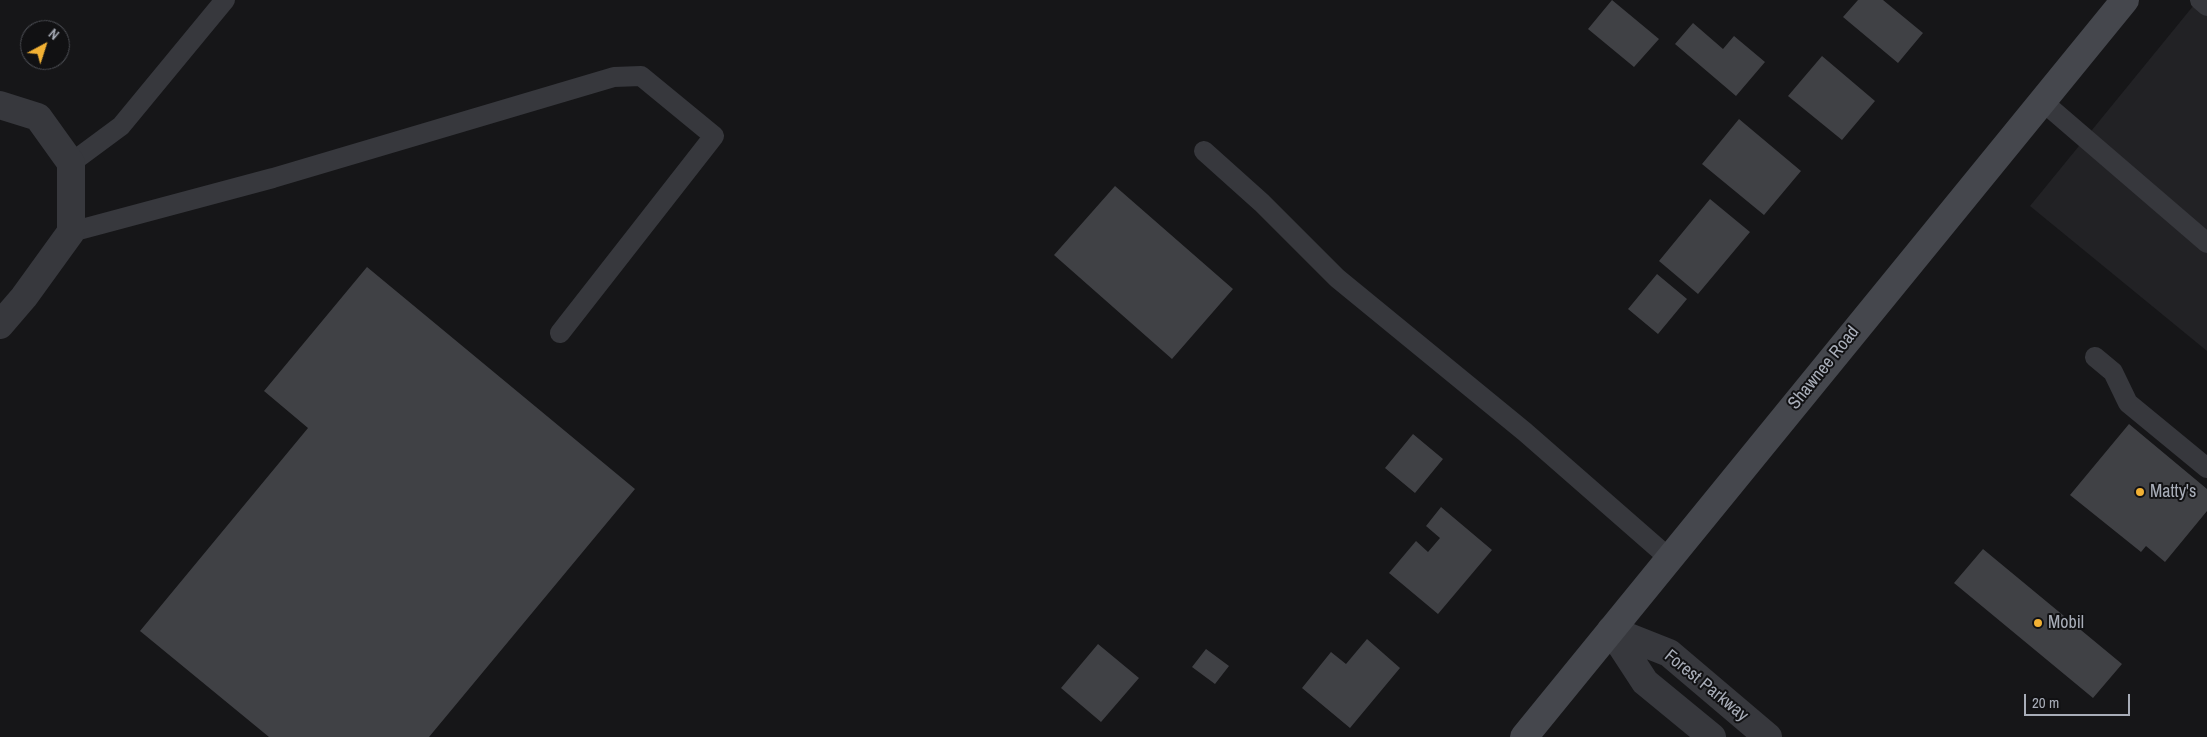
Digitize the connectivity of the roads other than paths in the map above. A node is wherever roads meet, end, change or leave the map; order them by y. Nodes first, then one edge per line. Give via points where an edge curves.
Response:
1 (225, 0) edge
2 (2126, 0) edge
3 (2200, 0) edge
4 (2207, 6) edge
5 (2042, 101) junction
6 (0, 105) edge
7 (1204, 151) dead end
8 (71, 163) junction
9 (71, 232) junction
10 (2207, 243) edge
11 (0, 325) edge
12 (560, 333) dead end
13 (2095, 357) dead end
14 (2207, 468) edge
15 (1669, 558) junction
16 (1611, 630) junction
17 (1524, 737) edge
18 (1712, 737) edge
19 (1768, 737) edge

1 - 8 lane via 121,126
2 - 5 main road, Shawnee Road
3 - 4 lane
5 - 10 lane
5 - 15 main road, Shawnee Road
6 - 8 street via 38,117
7 - 15 lane via 1337,278 1525,432
8 - 9 street
9 - 11 street
9 - 12 lane via 273,178 614,77 641,76 714,136
13 - 14 lane via 2113,372 2128,403
15 - 16 main road, Shawnee Road
16 - 17 main road, Shawnee Road
16 - 18 street, Forest Parkway via 1645,682
16 - 19 street, Forest Parkway via 1669,653

